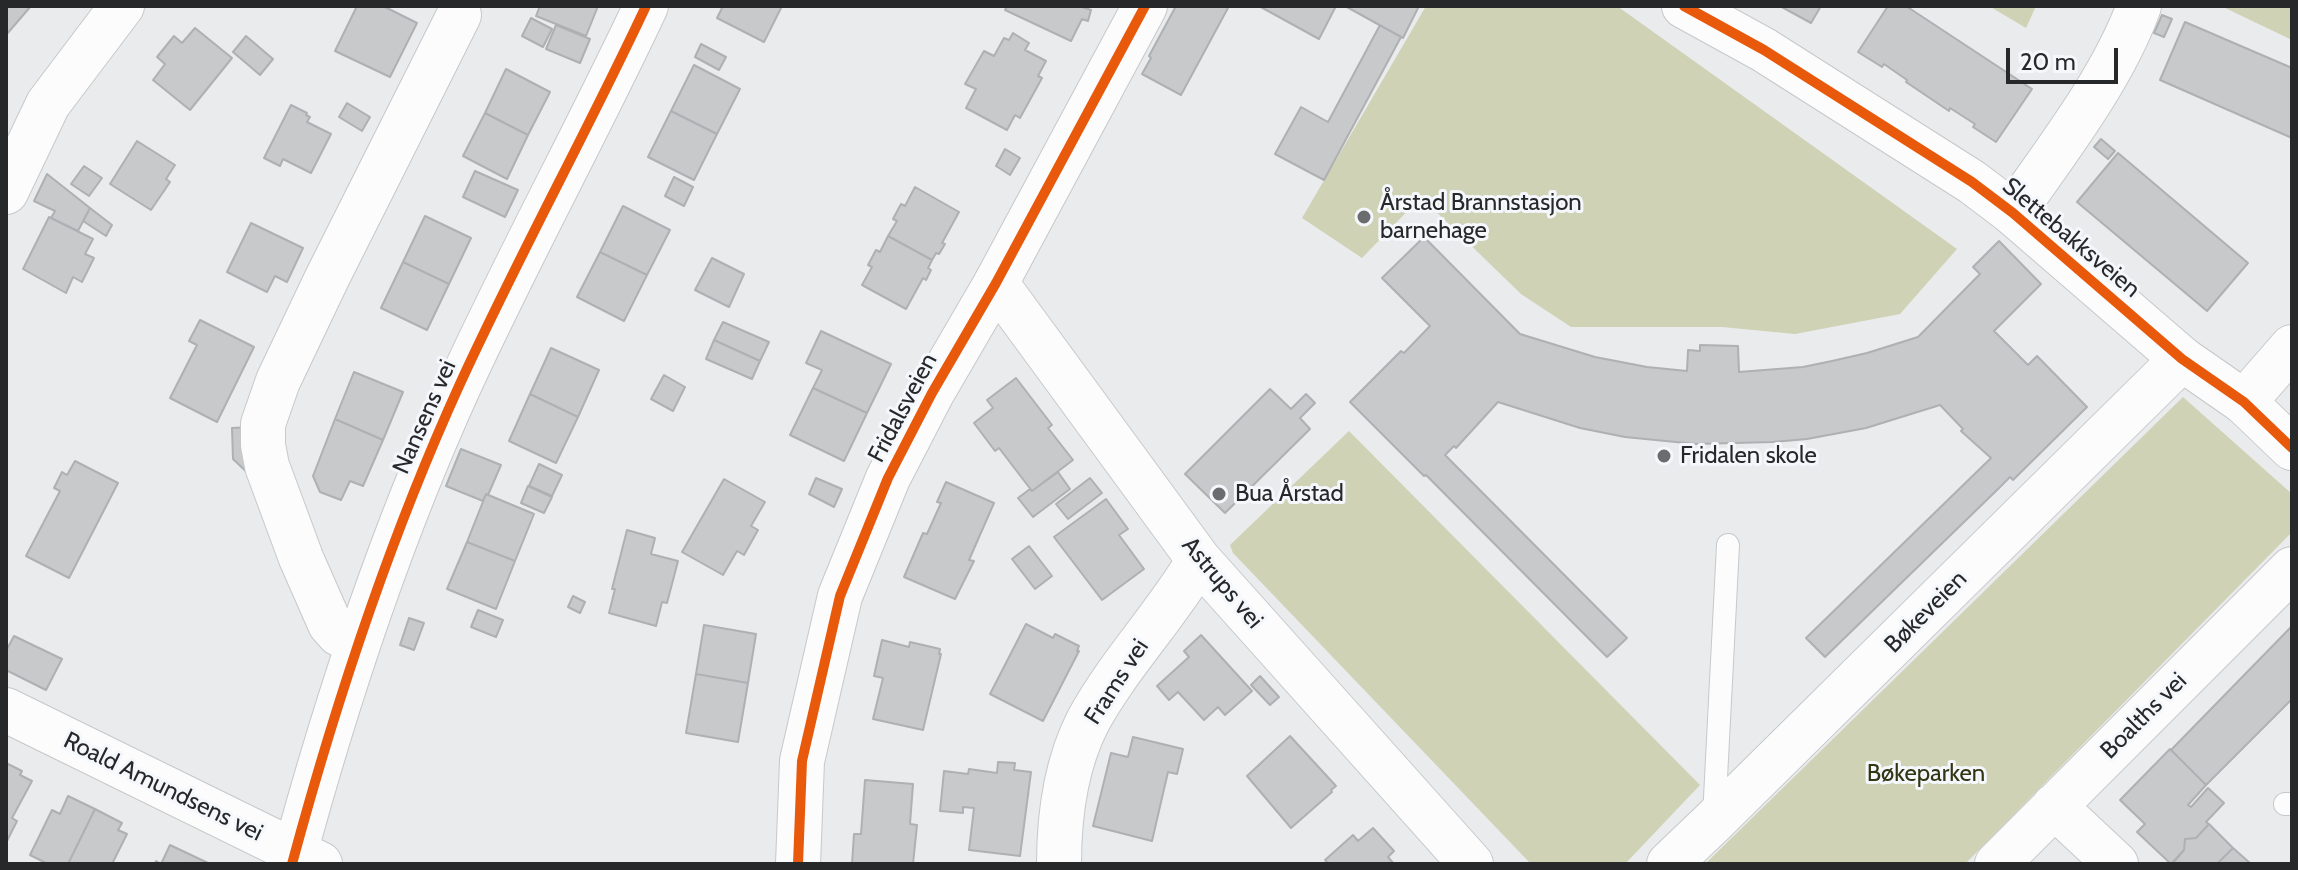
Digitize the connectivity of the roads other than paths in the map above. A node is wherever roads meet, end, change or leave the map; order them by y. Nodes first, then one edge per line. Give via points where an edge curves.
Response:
1 (122, 6) edge
2 (646, 6) edge
3 (1145, 6) edge
4 (1684, 6) edge
5 (2139, 6) edge
6 (459, 15) dead end
7 (17, 146) edge
8 (6, 192) edge
9 (2013, 213) junction
10 (996, 283) junction
11 (2292, 347) edge
12 (2182, 359) junction
13 (2244, 402) junction
14 (2292, 448) edge
15 (1728, 545) dead end
16 (1199, 560) junction
17 (2292, 569) edge
18 (357, 642) junction
19 (6, 710) edge
20 (2054, 806) junction
21 (1713, 822) junction
22 (302, 860) edge
23 (798, 864) edge
24 (1059, 864) edge
25 (1471, 864) edge
26 (1669, 864) edge
27 (1997, 864) edge
28 (2116, 864) edge

1 - 7 street
2 - 18 street, Nansens vei via 459,386
3 - 10 street, Fridalsveien
4 - 9 street, Slettebakksveien via 1764,50
5 - 9 street, Slettebakksveien via 2107,71
6 - 18 street via 327,278 263,424 267,466 330,624
7 - 8 street
9 - 12 street, Slettebakksveien
10 - 16 street, Astrups vei
10 - 23 street, Fridalsveien via 888,478 840,596 802,761
11 - 13 street
12 - 13 street, Slettebakksveien
12 - 21 street, Bøkeveien
13 - 14 street, Slettebakksveien
15 - 21 lane
16 - 24 street, Frams vei via 1087,723 1069,773
16 - 25 street, Astrups vei
17 - 20 street, Boalths vei
18 - 22 street, Nansens vei
19 - 22 street, Roald Amundsens vei
20 - 27 street, Boalths vei
20 - 28 street
21 - 26 street, Bøkeveien

